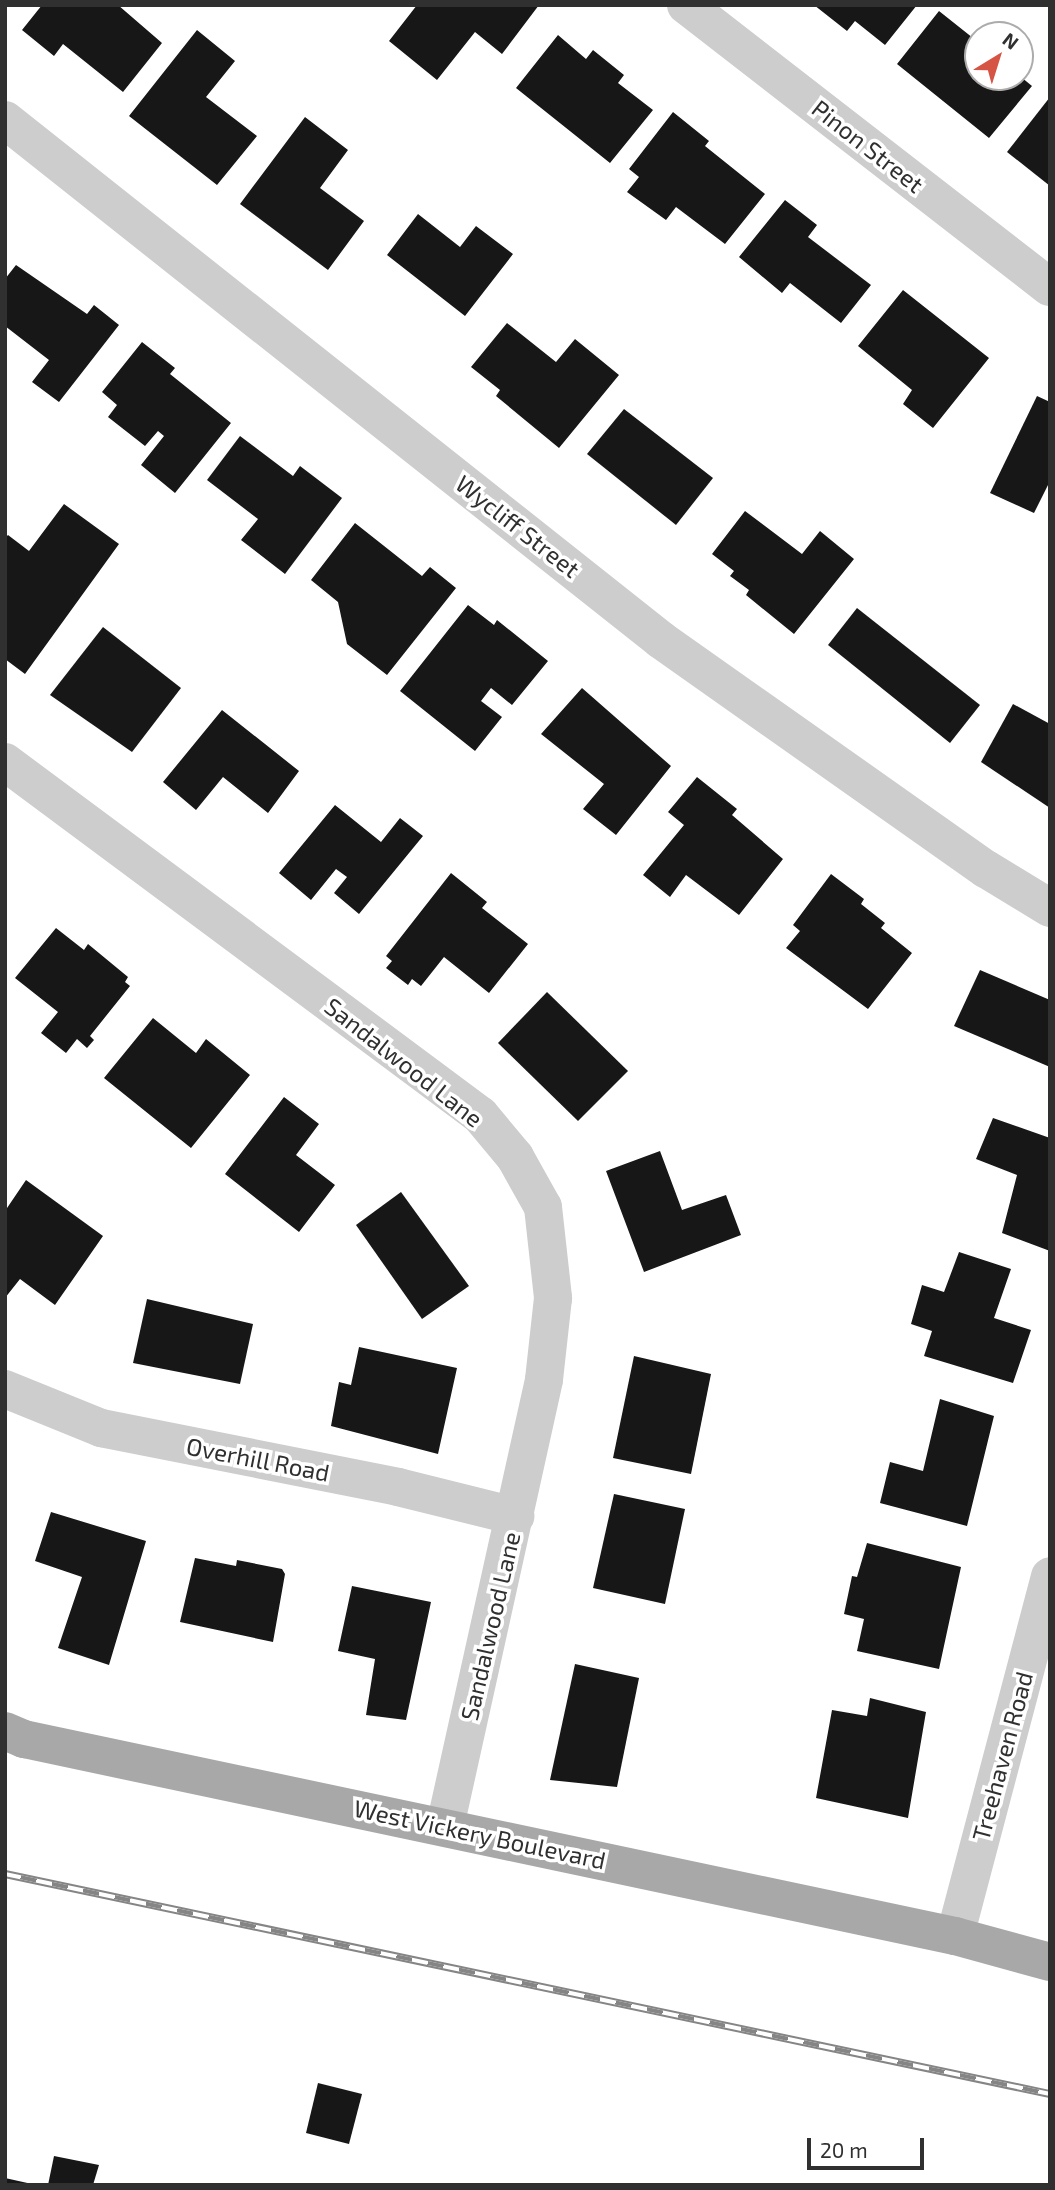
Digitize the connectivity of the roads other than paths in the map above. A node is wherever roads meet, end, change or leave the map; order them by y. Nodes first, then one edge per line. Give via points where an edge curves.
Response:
1 (686, 5) edge
2 (5, 120) edge
3 (1050, 287) edge
4 (5, 762) edge
5 (1050, 908) edge
6 (5, 1389) edge
7 (515, 1517) junction
8 (1050, 1576) edge
9 (5, 1731) edge
10 (445, 1826) junction
11 (955, 1936) junction
12 (1050, 1950) edge
13 (1050, 1962) edge

1 - 3 street, Pinon Street
2 - 5 street, Wycliff Street via 662,640 986,869
4 - 7 street, Sandalwood Lane via 480,1115 515,1157 543,1207 553,1298 544,1380
6 - 7 street, Overhill Road via 101,1428 398,1487
7 - 10 street, Sandalwood Lane
8 - 11 street, Treehaven Road
9 - 10 main road, West Vickery Boulevard via 24,1739
10 - 11 main road, West Vickery Boulevard
11 - 12 main road, West Vickery Boulevard
11 - 13 main road, West Vickery Boulevard

